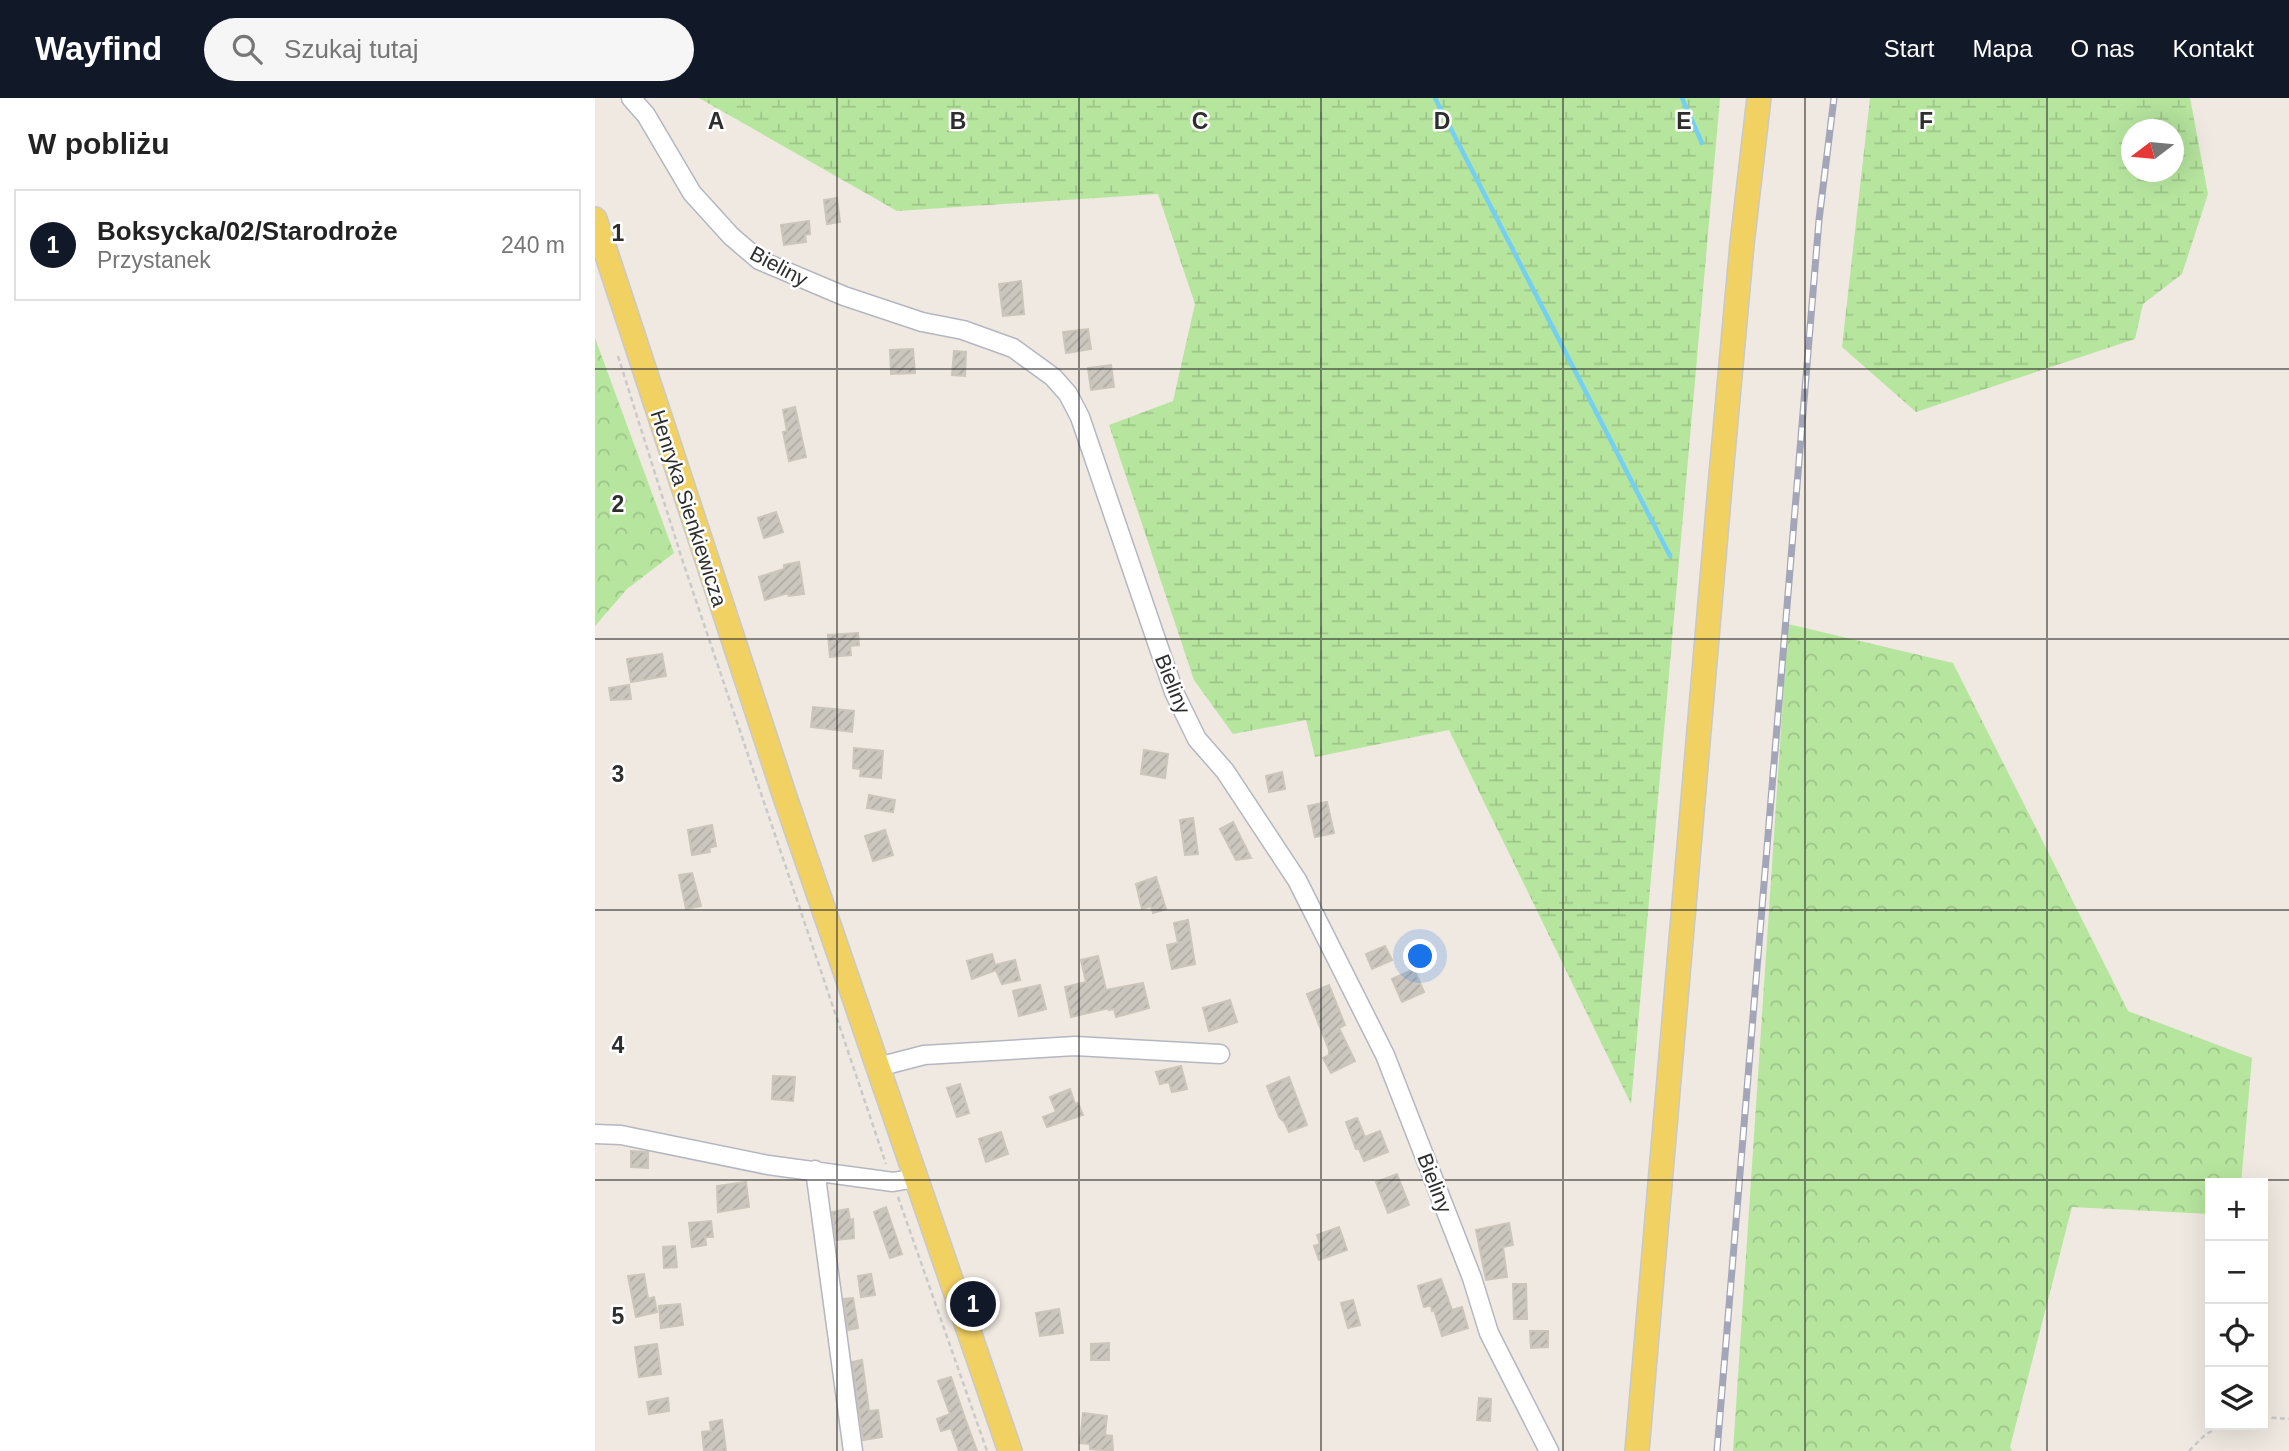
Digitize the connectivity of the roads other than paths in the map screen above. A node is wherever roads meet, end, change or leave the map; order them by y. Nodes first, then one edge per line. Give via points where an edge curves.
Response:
1 (631, 98) edge
2 (1759, 98) edge
3 (595, 219) edge
4 (1220, 1054) dead end
5 (878, 1067) junction
6 (595, 1133) edge
7 (814, 1170) junction
8 (916, 1178) junction
9 (853, 1451) edge
10 (1010, 1451) edge
11 (1549, 1451) edge
12 (1637, 1451) edge

1 - 11 street, Bieliny via 692,193 759,260 843,296 1013,348 1068,394 1080,417 1174,692 1197,739 1225,771 1297,880 1385,1055 1489,1333
2 - 12 main road via 1722,461
3 - 5 main road, Henryka Sienkiewicza
4 - 5 street via 1075,1046 924,1055
5 - 8 main road, Henryka Sienkiewicza
6 - 7 street
7 - 8 street via 893,1182
7 - 9 street
8 - 10 main road, Henryka Sienkiewicza

